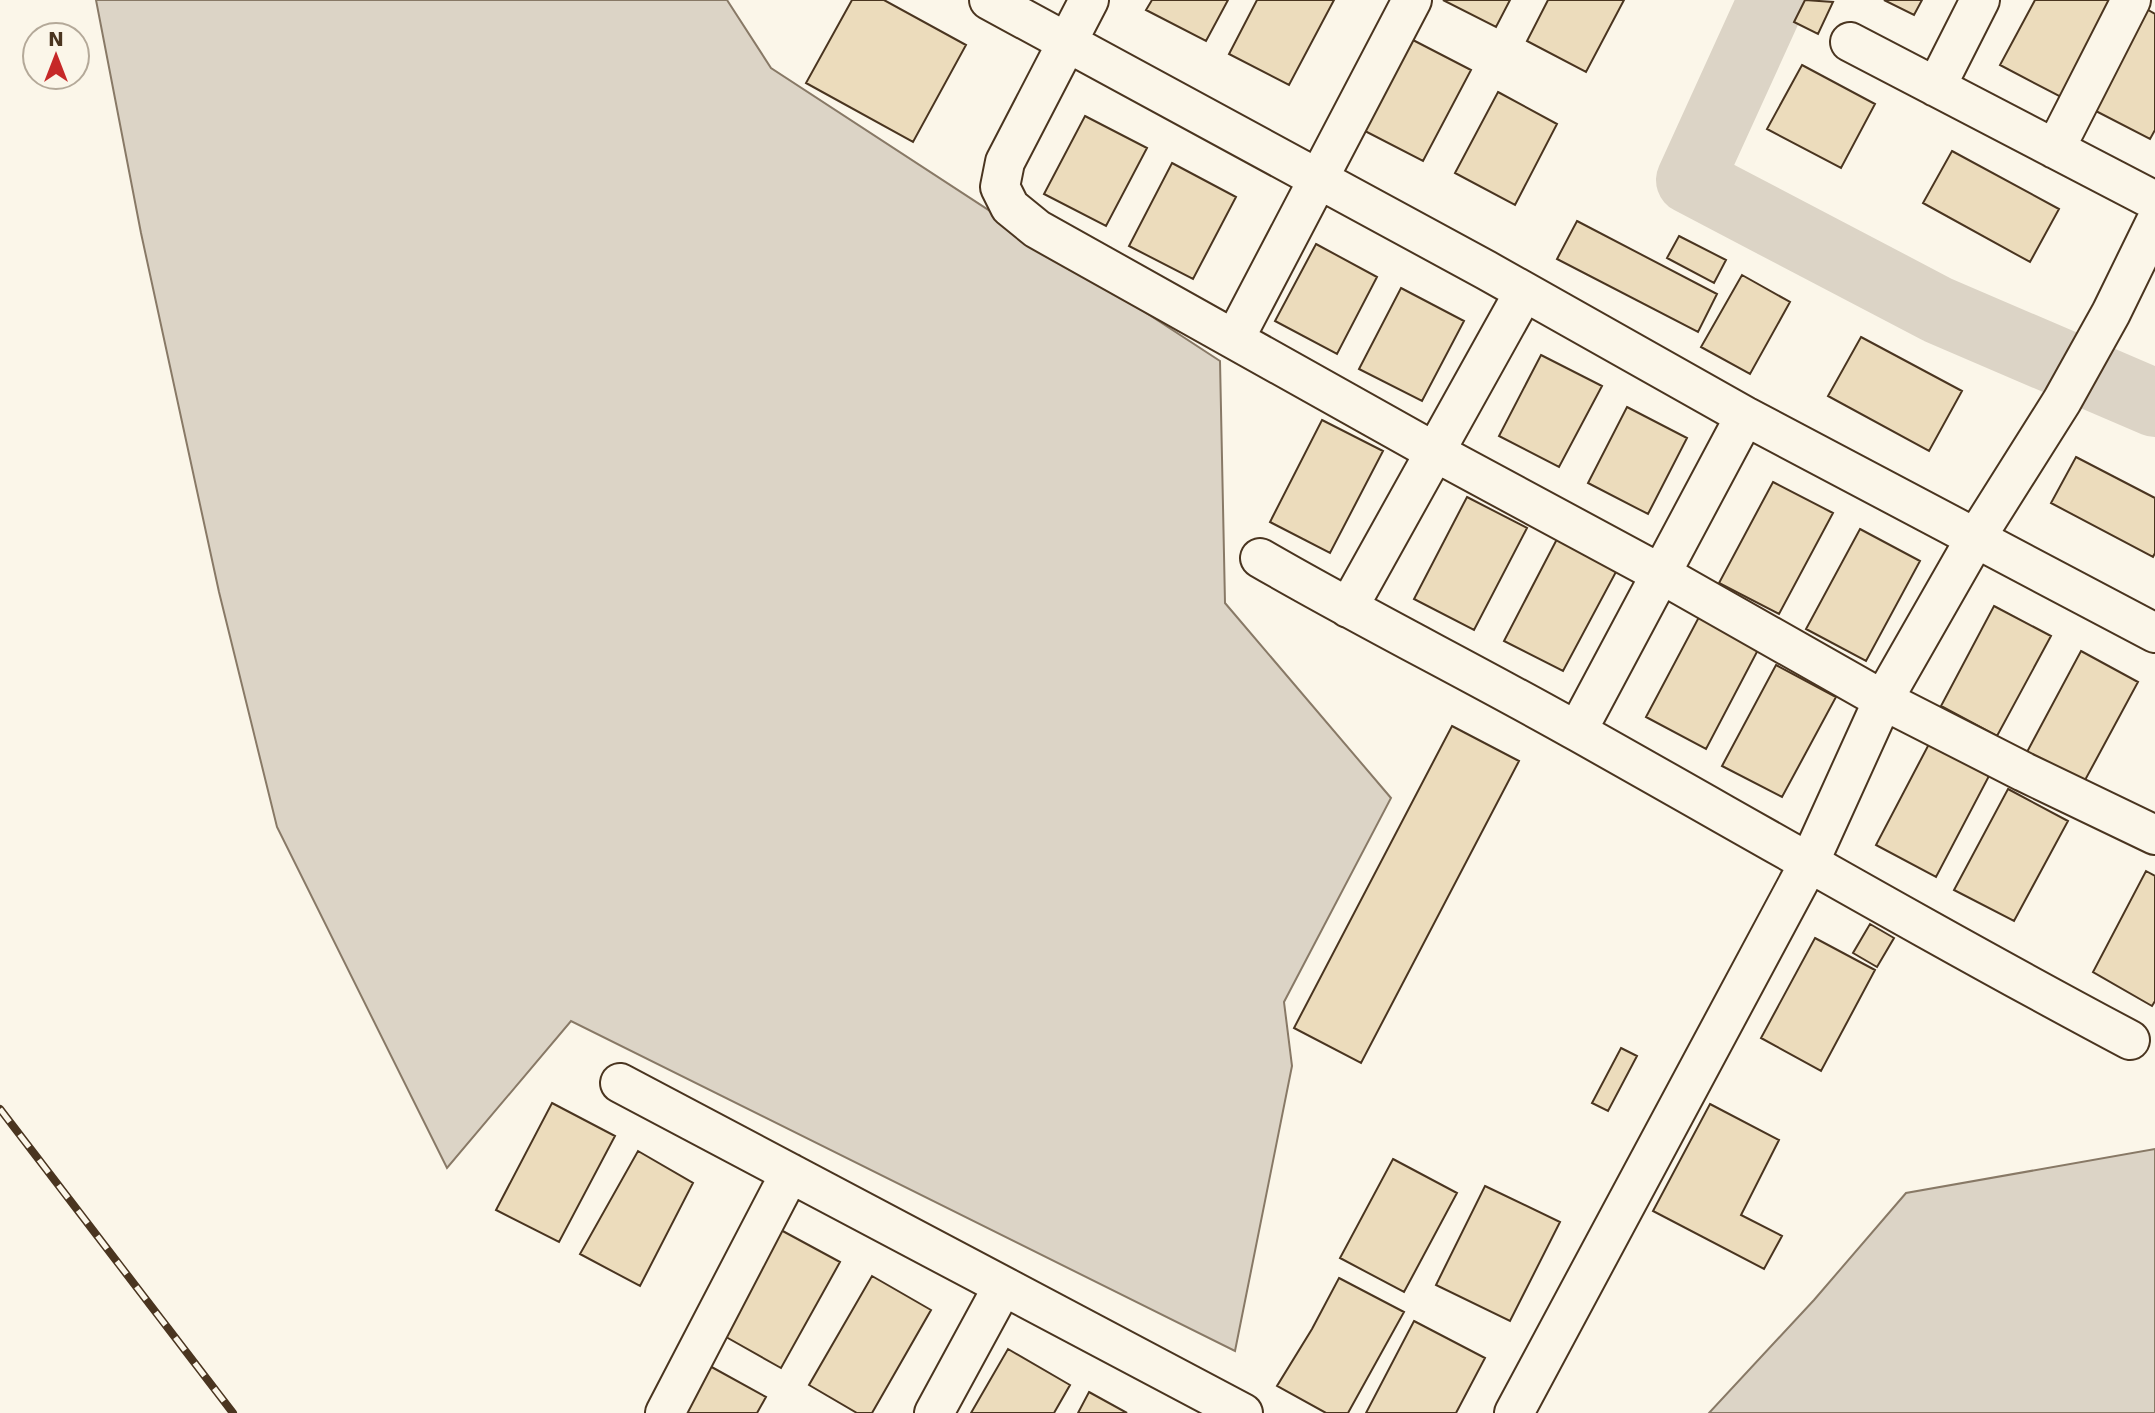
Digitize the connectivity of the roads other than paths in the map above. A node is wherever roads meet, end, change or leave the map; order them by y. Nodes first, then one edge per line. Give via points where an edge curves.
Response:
1 (989, 0) edge
2 (1089, 0) edge
3 (1412, 0) edge
4 (1980, 0) edge
5 (2131, 0) edge
6 (1850, 42) dead end
7 (1066, 43) junction
8 (1936, 87) junction
9 (2055, 149) junction
10 (1318, 180) junction
11 (2155, 201) edge
12 (2155, 223) edge
13 (1524, 292) junction
14 (1235, 338) junction
15 (1745, 416) junction
16 (1435, 452) junction
17 (1975, 539) junction
18 (1260, 558) dead end
19 (1661, 574) junction
20 (1348, 608) junction
21 (2155, 633) edge
22 (1883, 700) junction
23 (1577, 731) junction
24 (2155, 835) edge
25 (1809, 863) junction
26 (2130, 1040) dead end
27 (620, 1083) dead end
28 (790, 1173) junction
29 (1003, 1286) junction
30 (1232, 1410) edge
31 (665, 1413) edge
32 (934, 1413) edge
33 (1514, 1413) edge

1 - 7 street
2 - 7 street
3 - 10 street
4 - 8 street
5 - 9 street
6 - 8 street
7 - 10 street
7 - 14 street via 1005,162 1000,187 1010,208 1037,229
8 - 9 street
9 - 11 street
10 - 13 street
10 - 14 street
12 - 17 street via 2062,401
13 - 15 street
13 - 16 street
14 - 16 street
15 - 17 street
15 - 19 street
16 - 19 street
16 - 20 street
17 - 21 street
17 - 22 street
18 - 20 street
19 - 22 street
19 - 23 street
20 - 23 street
22 - 24 street
22 - 25 street
23 - 25 street
25 - 26 street
25 - 33 street
27 - 28 street
28 - 29 street
28 - 31 street
29 - 30 street
29 - 32 street

